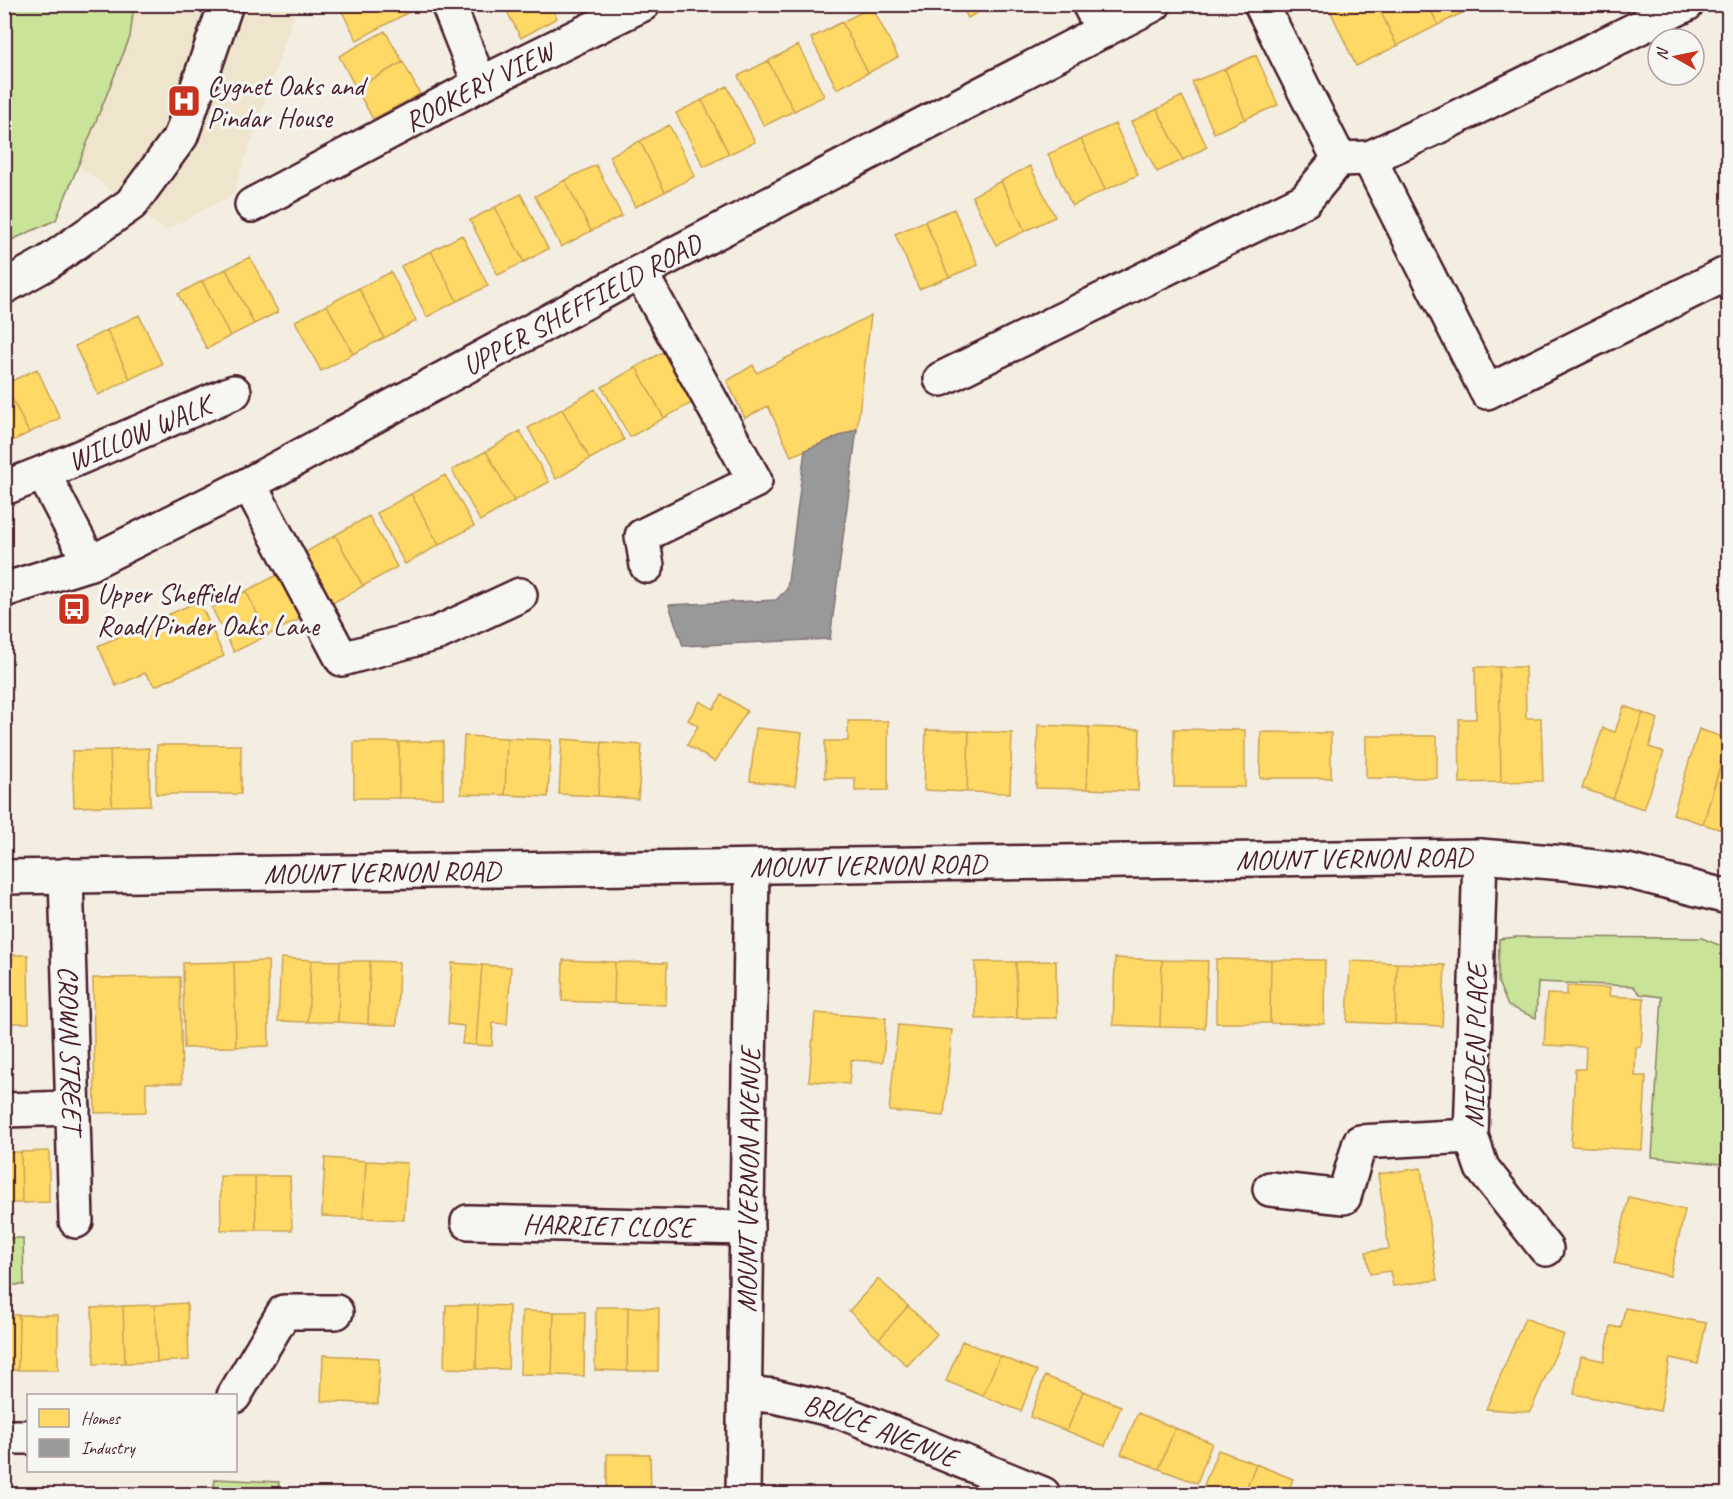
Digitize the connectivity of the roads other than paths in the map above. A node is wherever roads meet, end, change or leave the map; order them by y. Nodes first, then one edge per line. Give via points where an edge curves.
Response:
1 (226, 4) edge
2 (448, 4) edge
3 (643, 4) edge
4 (1154, 4) edge
5 (1261, 4) edge
6 (1687, 4) edge
7 (1096, 18) edge
8 (480, 84) junction
9 (1354, 158) junction
10 (252, 205) dead end
11 (640, 272) junction
12 (1728, 273) edge
13 (4, 287) edge
14 (941, 379) dead end
15 (234, 392) dead end
16 (43, 473) junction
17 (249, 484) junction
18 (4, 488) edge
19 (90, 563) junction
20 (647, 566) dead end
21 (4, 590) edge
22 (520, 595) dead end
23 (1480, 856) junction
24 (752, 867) junction
25 (66, 875) junction
26 (4, 878) edge
27 (1728, 897) edge
28 (73, 1108) junction
29 (4, 1110) edge
30 (1472, 1136) junction
31 (1270, 1189) dead end
32 (76, 1221) dead end
33 (468, 1222) dead end
34 (747, 1228) junction
35 (1546, 1249) dead end
36 (336, 1312) dead end
37 (745, 1393) junction
38 (235, 1394) edge
39 (4, 1437) edge
40 (27, 1437) edge
41 (743, 1494) edge
42 (1043, 1494) edge

1 - 13 main road via 181,136 131,204 47,263
2 - 8 main road
3 - 8 main road, ROOKERY VIEW
4 - 7 main road, UPPER SHEFFIELD ROAD
5 - 9 main road
6 - 9 main road via 1435,128
7 - 11 main road, UPPER SHEFFIELD ROAD
8 - 10 main road, ROOKERY VIEW
9 - 12 main road via 1486,392
9 - 14 main road via 1305,200
11 - 17 main road, UPPER SHEFFIELD ROAD
11 - 20 main road via 755,481 642,536
15 - 16 main road, WILLOW WALK
16 - 18 main road, WILLOW WALK
16 - 19 main road, WILLOW WALK
17 - 19 main road, UPPER SHEFFIELD ROAD
17 - 22 main road via 342,659 438,633
19 - 21 main road, UPPER SHEFFIELD ROAD
23 - 24 main road, MOUNT VERNON ROAD
23 - 27 main road, MOUNT VERNON ROAD via 1627,871
23 - 30 main road, MILDEN PLACE
24 - 25 main road, MOUNT VERNON ROAD
24 - 34 main road, MOUNT VERNON AVENUE
25 - 26 main road, MOUNT VERNON ROAD
25 - 28 main road, CROWN STREET
28 - 29 main road
28 - 32 main road, CROWN STREET
30 - 31 main road via 1360,1142 1344,1197
30 - 35 main road, MILDEN PLACE via 1482,1168
33 - 34 main road, HARRIET CLOSE
34 - 37 main road, MOUNT VERNON AVENUE
36 - 38 main road via 284,1312
37 - 41 main road, MOUNT VERNON AVENUE
37 - 42 main road, BRUCE AVENUE via 839,1411
39 - 40 main road

